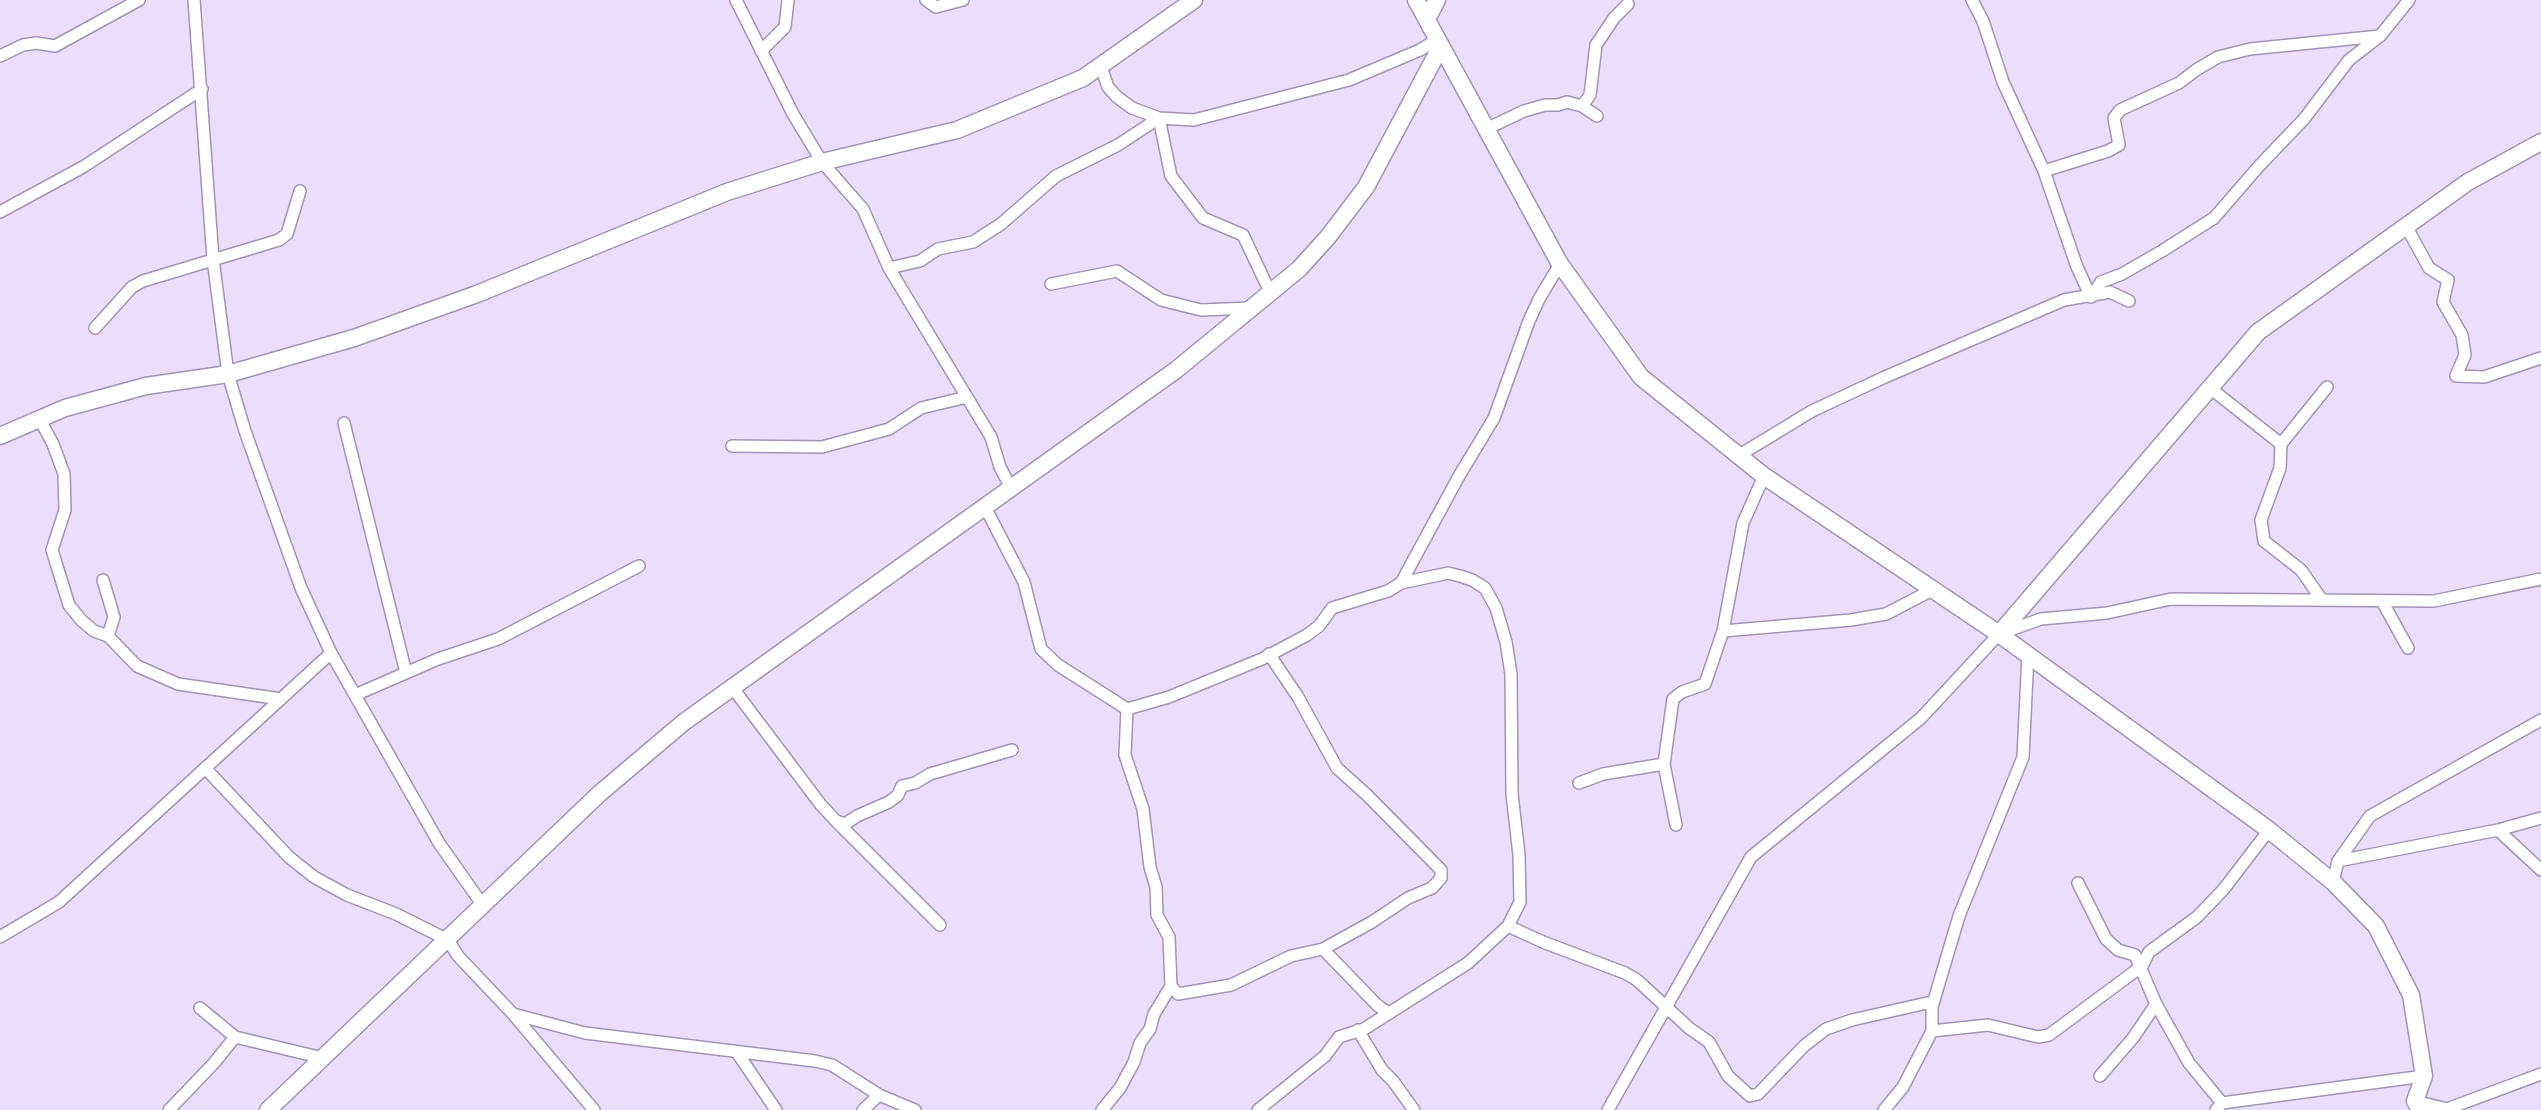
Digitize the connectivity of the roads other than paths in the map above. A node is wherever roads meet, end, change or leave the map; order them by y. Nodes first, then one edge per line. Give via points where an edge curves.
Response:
1 (139, 0) edge
2 (194, 0) edge
3 (736, 0) edge
4 (788, 0) edge
5 (926, 0) edge
6 (963, 0) edge
7 (1194, 0) edge
8 (1416, 0) edge
9 (1437, 0) edge
10 (1972, 0) edge
11 (2409, 0) edge
12 (1628, 4) dead end
13 (1427, 19) junction
14 (2380, 36) junction
15 (1440, 42) junction
16 (761, 51) junction
17 (0, 56) edge
18 (1100, 67) junction
19 (202, 90) junction
20 (1582, 106) junction
21 (1596, 116) dead end
22 (1159, 118) junction
23 (1486, 129) junction
24 (2541, 142) edge
25 (822, 162) junction
26 (2044, 171) junction
27 (300, 191) dead end
28 (0, 212) edge
29 (2406, 226) junction
30 (213, 260) junction
31 (1560, 264) junction
32 (889, 268) junction
33 (1052, 284) dead end
34 (1270, 292) junction
35 (2092, 297) junction
36 (2129, 301) dead end
37 (1251, 308) junction
38 (95, 328) dead end
39 (2541, 358) edge
40 (228, 374) junction
41 (2327, 387) dead end
42 (2210, 388) junction
43 (967, 397) junction
44 (39, 418) junction
45 (344, 424) dead end
46 (0, 436) edge
47 (2281, 444) junction
48 (732, 446) dead end
49 (1738, 456) junction
50 (1764, 476) junction
51 (1011, 488) junction
52 (985, 507) junction
53 (640, 566) dead end
54 (2541, 579) edge
55 (103, 580) dead end
56 (1401, 583) junction
57 (1934, 589) junction
58 (2322, 600) junction
59 (2382, 601) junction
60 (1723, 631) junction
61 (1999, 634) junction
62 (108, 636) junction
63 (2408, 648) dead end
64 (331, 653) junction
65 (1269, 654) junction
66 (2028, 654) junction
67 (406, 673) junction
68 (732, 688) junction
69 (355, 694) junction
70 (281, 699) junction
71 (1127, 709) junction
72 (2541, 720) edge
73 (1012, 750) dead end
74 (1664, 764) junction
75 (205, 768) junction
76 (1579, 783) dead end
77 (2541, 818) edge
78 (836, 821) junction
79 (1676, 825) dead end
80 (2269, 830) junction
81 (2498, 830) junction
82 (2338, 861) junction
83 (2541, 870) edge
84 (2333, 882) junction
85 (2078, 883) dead end
86 (482, 904) junction
87 (940, 926) dead end
88 (1508, 926) junction
89 (0, 937) edge
90 (448, 940) junction
91 (1323, 949) junction
92 (2142, 966) junction
93 (1171, 986) junction
94 (2156, 1004) junction
95 (1932, 1006) junction
96 (1666, 1007) junction
97 (200, 1008) dead end
98 (1388, 1013) junction
99 (513, 1014) junction
100 (1358, 1030) junction
101 (1932, 1032) junction
102 (235, 1037) junction
103 (738, 1054) junction
104 (323, 1058) junction
105 (2541, 1074) edge
106 (2100, 1076) dead end
107 (2424, 1076) junction
108 (879, 1095) junction
109 (2418, 1105) edge
110 (2219, 1107) edge
111 (169, 1110) edge
112 (268, 1110) edge
113 (594, 1110) edge
114 (776, 1110) edge
115 (863, 1110) edge
116 (916, 1110) edge
117 (1102, 1110) edge
118 (1258, 1110) edge
119 (1414, 1110) edge
120 (1608, 1110) edge
121 (1884, 1110) edge

1 - 17 street via 55,46 23,45
2 - 19 street
3 - 16 street
4 - 16 street via 784,27
5 - 6 street via 936,7
7 - 18 street
8 - 13 street
9 - 13 street
10 - 26 street via 1983,21 2003,82
11 - 14 street
12 - 20 street via 1596,45 1590,95
13 - 15 street
14 - 26 street via 2250,49 2218,57 2179,83 2120,110 2114,118 2119,145
14 - 35 street via 2350,60 2304,119 2214,218 2122,274 2101,282
15 - 22 street via 1349,80 1194,120
15 - 23 street
15 - 34 street via 1366,187 1299,269
16 - 25 street
18 - 22 street via 1117,97 1132,108
18 - 25 street via 1083,78 957,130
19 - 28 street via 84,167
19 - 30 street
20 - 21 street
20 - 23 street via 1567,102 1545,105
22 - 32 street via 1118,145 1056,176 973,242 938,249 920,261
22 - 34 street via 1171,176 1203,218 1244,235
23 - 31 street
24 - 29 street via 2468,182
25 - 32 street via 863,209
25 - 40 street via 727,192 476,294 363,335
26 - 35 street via 2077,267
27 - 30 street via 287,234 275,242
29 - 39 street via 2429,268 2448,280 2443,302 2462,335 2465,355 2456,376 2484,377
29 - 42 street via 2258,332
30 - 38 street via 144,281 132,288
30 - 40 street
31 - 49 street via 1641,377
31 - 56 street via 1529,321 1494,418
32 - 43 street
33 - 37 street via 1117,270 1161,300 1201,310
34 - 37 street
35 - 36 street via 2110,292
35 - 49 street via 2064,300 1885,377 1812,411
37 - 51 street via 1176,370
40 - 44 street via 146,386
40 - 64 street via 300,588
41 - 47 street
42 - 47 street
42 - 61 street
43 - 48 street via 921,408 889,429 822,447
43 - 51 street via 991,437 1000,467
44 - 46 street
44 - 62 street via 64,474 65,510 52,550 62,584 69,605 81,620 94,631
45 - 67 street
47 - 58 street via 2280,468 2261,520 2264,541 2301,570
49 - 50 street
50 - 57 street
50 - 60 street via 1742,523
51 - 52 street
52 - 68 street
52 - 71 street via 1024,582 1041,649 1058,665
53 - 67 street via 498,639
54 - 59 street via 2434,601
55 - 62 street via 114,617
56 - 65 street via 1388,591 1332,608 1319,626
56 - 88 street via 1448,573 1460,576 1485,588 1496,608 1511,674 1512,794 1519,855 1520,902
57 - 60 street via 1886,614
57 - 61 street
58 - 59 street
58 - 61 street via 2171,599 2107,613 2041,619
59 - 63 street
60 - 74 street via 1705,684 1682,692 1673,699
61 - 66 street
61 - 96 street via 1921,718 1751,857
62 - 70 street via 137,666 178,684
64 - 69 street
64 - 70 street
65 - 71 street via 1169,697
65 - 91 street via 1298,697 1337,768 1441,870 1441,878 1432,888 1408,898
66 - 80 street
66 - 95 street via 2023,758 1959,916
67 - 69 street
68 - 78 street
68 - 86 street via 684,722 599,794
69 - 86 street via 439,844
70 - 75 street
71 - 93 street via 1126,756 1142,809 1156,887 1157,914 1169,937
72 - 82 street via 2370,816
73 - 78 street via 930,774 902,786 898,795 888,802 845,824
74 - 76 street via 1603,774
74 - 79 street
75 - 89 street via 59,902
75 - 90 street via 289,857 314,877
77 - 81 street
78 - 87 street
80 - 84 street
80 - 92 street via 2223,890 2197,917 2149,952
81 - 82 street
81 - 83 street
82 - 84 street
84 - 107 street via 2376,926 2411,995
85 - 92 street via 2106,939 2118,950 2135,955
86 - 90 street
88 - 96 street via 1625,973
88 - 98 street via 1468,963
90 - 99 street via 458,956
90 - 104 street
91 - 93 street via 1291,956 1232,985 1178,994
91 - 98 street
92 - 94 street
92 - 101 street via 2049,1036 2038,1037 1988,1025
93 - 117 street via 1154,1014 1150,1029 1140,1043 1120,1088
94 - 106 street via 2133,1038
94 - 110 street via 2189,1063
95 - 96 street via 1927,1003 1826,1029 1804,1046 1758,1094 1750,1096 1728,1076 1709,1042
95 - 101 street
96 - 120 street
97 - 102 street
98 - 100 street
99 - 103 street via 584,1033
99 - 113 street
100 - 118 street via 1339,1038 1325,1056
100 - 119 street via 1382,1070
101 - 121 street via 1903,1087
102 - 104 street
102 - 111 street
103 - 108 street via 815,1061 832,1066
103 - 114 street
104 - 112 street
105 - 109 street via 2447,1110
107 - 109 street
107 - 110 street
108 - 115 street
108 - 116 street

